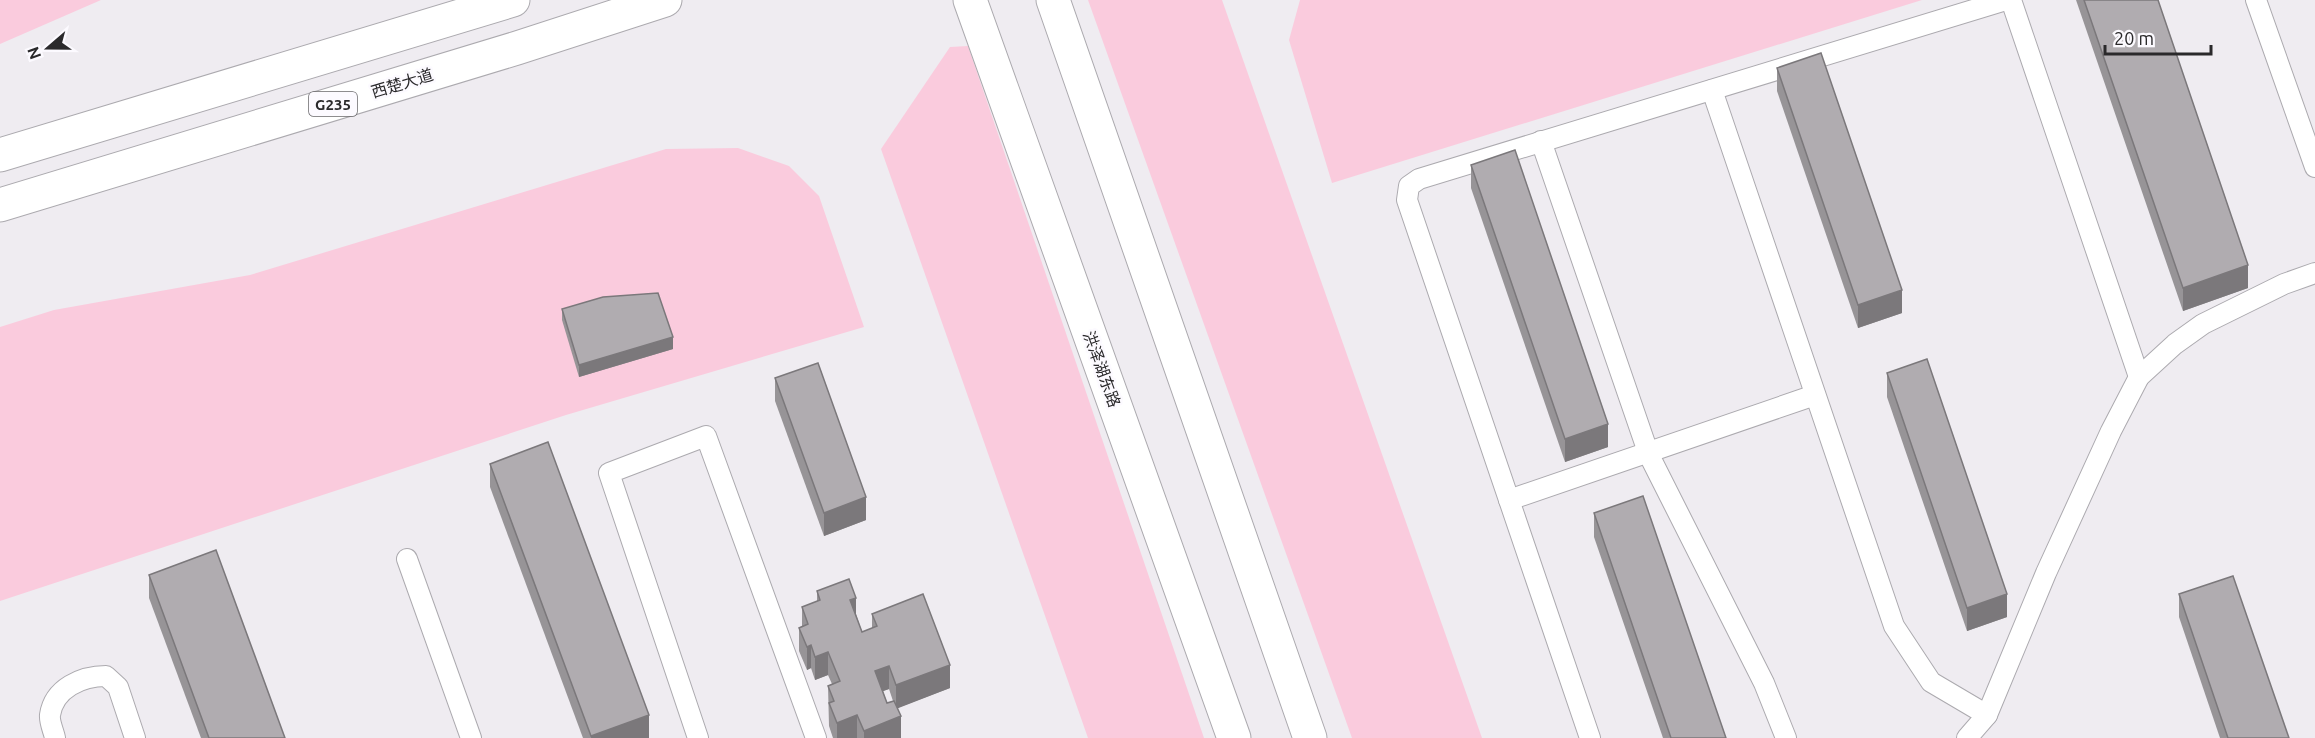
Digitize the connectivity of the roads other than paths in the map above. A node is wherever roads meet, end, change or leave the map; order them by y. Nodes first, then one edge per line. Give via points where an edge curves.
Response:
1 (513, 0) edge
2 (665, 0) edge
3 (970, 0) edge
4 (1053, 0) edge
5 (2006, 0) edge
6 (2011, 0) edge
7 (2256, 0) edge
8 (1712, 90) junction
9 (1541, 141) junction
10 (0, 155) edge
11 (2315, 166) edge
12 (0, 205) edge
13 (2315, 273) edge
14 (2139, 377) junction
15 (1815, 395) junction
16 (1648, 453) junction
17 (1509, 500) junction
18 (407, 559) dead end
19 (1987, 715) junction
20 (55, 738) edge
21 (135, 738) edge
22 (471, 738) edge
23 (698, 738) edge
24 (816, 738) edge
25 (1234, 738) edge
26 (1310, 738) edge
27 (1590, 738) edge
28 (1786, 738) edge
29 (1967, 738) edge

1 - 10 main road
2 - 12 main road, 西楚大道 / G235
3 - 25 main road, 洪泽湖东路
4 - 26 main road
5 - 8 lane
6 - 14 lane
7 - 11 lane
8 - 9 lane
8 - 15 lane
9 - 16 lane
9 - 17 lane via 1419,178 1409,186 1407,200
13 - 14 lane via 2203,324
14 - 19 lane via 2046,573
15 - 16 lane
15 - 19 lane via 1894,626 1931,682
16 - 17 lane
16 - 28 lane via 1764,683
17 - 27 lane
18 - 22 lane
19 - 29 lane
20 - 21 lane via 49,717 57,698 73,683 106,676 118,687
23 - 24 lane via 609,473 706,436

